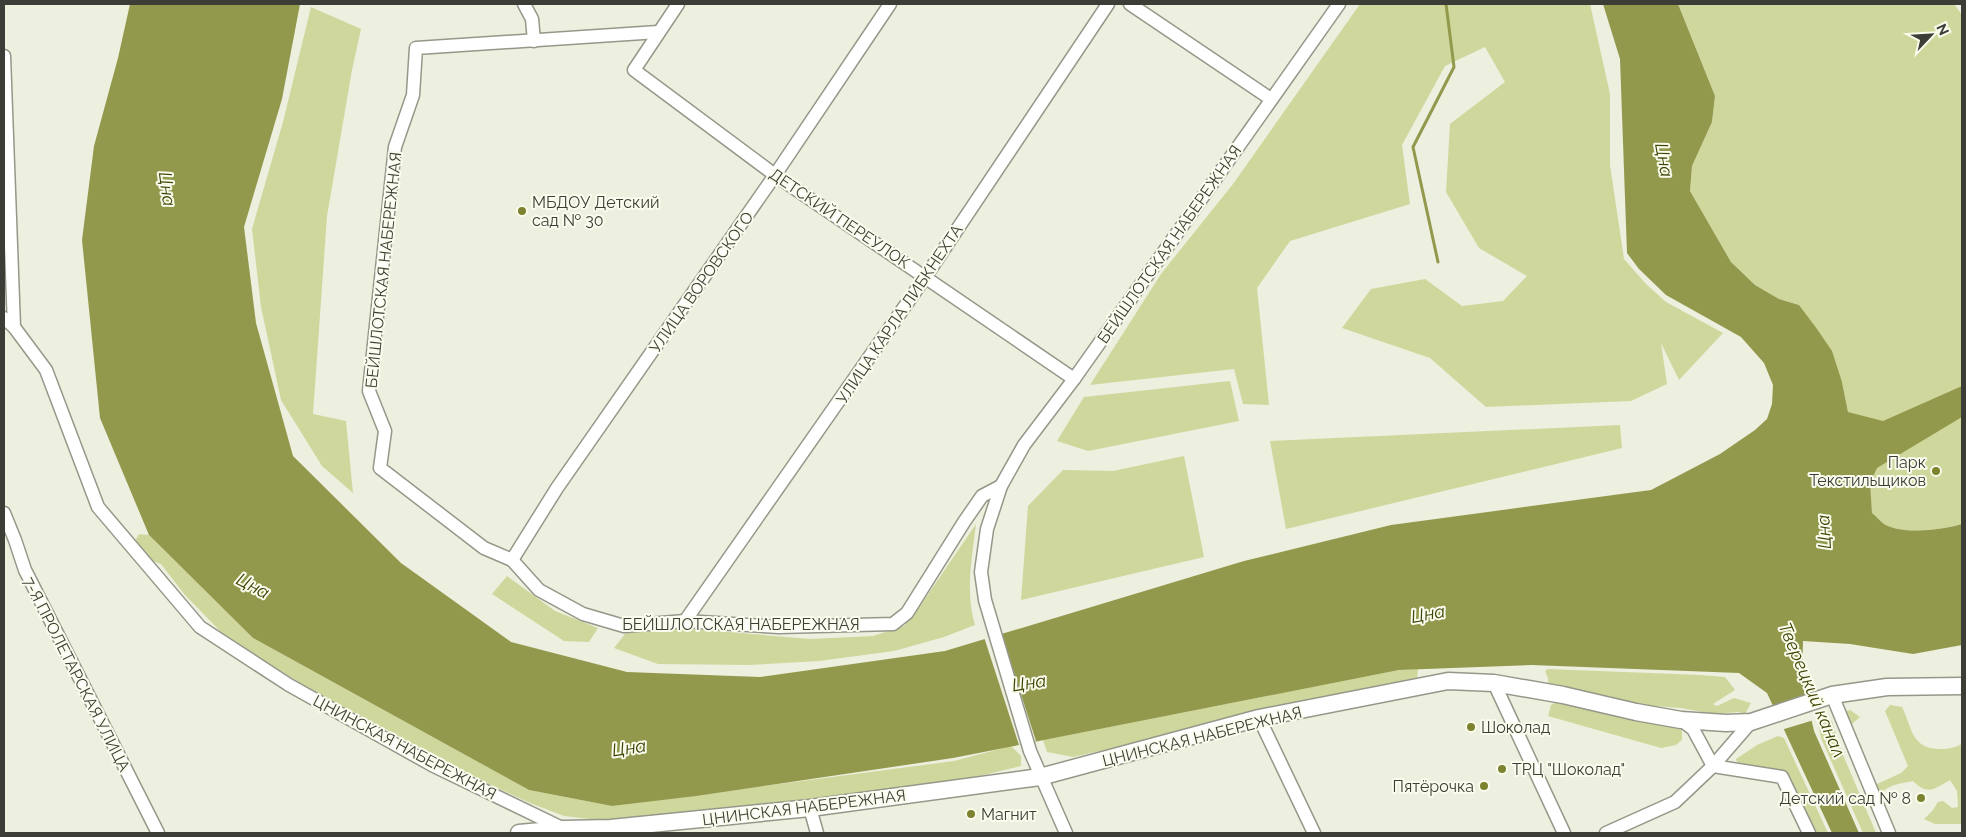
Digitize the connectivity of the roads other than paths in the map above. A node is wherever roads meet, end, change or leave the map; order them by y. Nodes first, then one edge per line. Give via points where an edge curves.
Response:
1 (524, 4) edge
2 (678, 4) edge
3 (890, 4) edge
4 (1108, 4) edge
5 (1130, 4) edge
6 (1338, 4) edge
7 (658, 32) junction
8 (534, 41) junction
9 (4, 56) edge
10 (1271, 99) junction
11 (776, 175) junction
12 (926, 276) junction
13 (9, 322) edge
14 (1074, 379) junction
15 (1001, 486) junction
16 (4, 513) edge
17 (512, 560) junction
18 (686, 621) junction
19 (1494, 683) junction
20 (1962, 686) edge
21 (1832, 696) junction
22 (1260, 718) junction
23 (1681, 720) junction
24 (1751, 722) junction
25 (1713, 766) junction
26 (1040, 778) junction
27 (810, 808) junction
28 (564, 829) junction
29 (612, 831) edge
30 (158, 833) edge
31 (520, 833) edge
32 (817, 833) edge
33 (1066, 833) edge
34 (1314, 833) edge
35 (1564, 833) edge
36 (1606, 833) edge
37 (1808, 833) edge
38 (1889, 833) edge

1 - 8 street via 532,19
2 - 7 street
3 - 11 street, УЛИЦА ВОРОВСКОГО
4 - 12 street, УЛИЦА КАРЛА ЛИБКНЕХТА
5 - 10 street
6 - 10 street, БЕЙШЛОТСКАЯ НАБЕРЕЖНАЯ
7 - 8 street
7 - 11 street, ДЕТСКИЙ ПЕРЕУЛОК via 634,70
8 - 17 street, БЕЙШЛОТСКАЯ НАБЕРЕЖНАЯ via 416,48 413,95 395,147 368,391 385,431 380,468 484,548
9 - 13 street, ЦНИНСКАЯ НАБЕРЕЖНАЯ
10 - 14 street, БЕЙШЛОТСКАЯ НАБЕРЕЖНАЯ
11 - 12 street, ДЕТСКИЙ ПЕРЕУЛОК
11 - 17 street, УЛИЦА ВОРОВСКОГО via 557,488
12 - 14 street, ДЕТСКИЙ ПЕРЕУЛОК
12 - 18 street, УЛИЦА КАРЛА ЛИБКНЕХТА
13 - 28 street, ЦНИНСКАЯ НАБЕРЕЖНАЯ via 46,370 98,507 200,627 289,685 424,760
14 - 15 street, БЕЙШЛОТСКАЯ НАБЕРЕЖНАЯ via 1024,445
15 - 18 street, БЕЙШЛОТСКАЯ НАБЕРЕЖНАЯ via 982,496 907,613 893,624 779,627
15 - 26 street, БЕЙШЛОТСКАЯ НАБЕРЕЖНАЯ via 987,529 981,572 990,622
16 - 30 street, 7-Я ПРОЛЕТАРСКАЯ УЛИЦА via 25,570
17 - 18 street, БЕЙШЛОТСКАЯ НАБЕРЕЖНАЯ via 539,590 583,614 624,626
19 - 22 main road, ЦНИНСКАЯ НАБЕРЕЖНАЯ via 1448,681
19 - 23 main road, ЦНИНСКАЯ НАБЕРЕЖНАЯ
19 - 35 street
20 - 21 main road, ЦНИНСКАЯ НАБЕРЕЖНАЯ via 1887,687
21 - 24 main road, ЦНИНСКАЯ НАБЕРЕЖНАЯ
21 - 38 street
22 - 26 main road, ЦНИНСКАЯ НАБЕРЕЖНАЯ
22 - 34 street
23 - 24 main road, ЦНИНСКАЯ НАБЕРЕЖНАЯ
23 - 25 street via 1693,729
24 - 25 street
25 - 36 street via 1675,802
25 - 37 street via 1782,777
26 - 27 main road, ЦНИНСКАЯ НАБЕРЕЖНАЯ
26 - 33 street, БЕЙШЛОТСКАЯ НАБЕРЕЖНАЯ
27 - 29 main road, ЦНИНСКАЯ НАБЕРЕЖНАЯ
27 - 32 street
28 - 29 main road, ЦНИНСКАЯ НАБЕРЕЖНАЯ
28 - 31 main road

